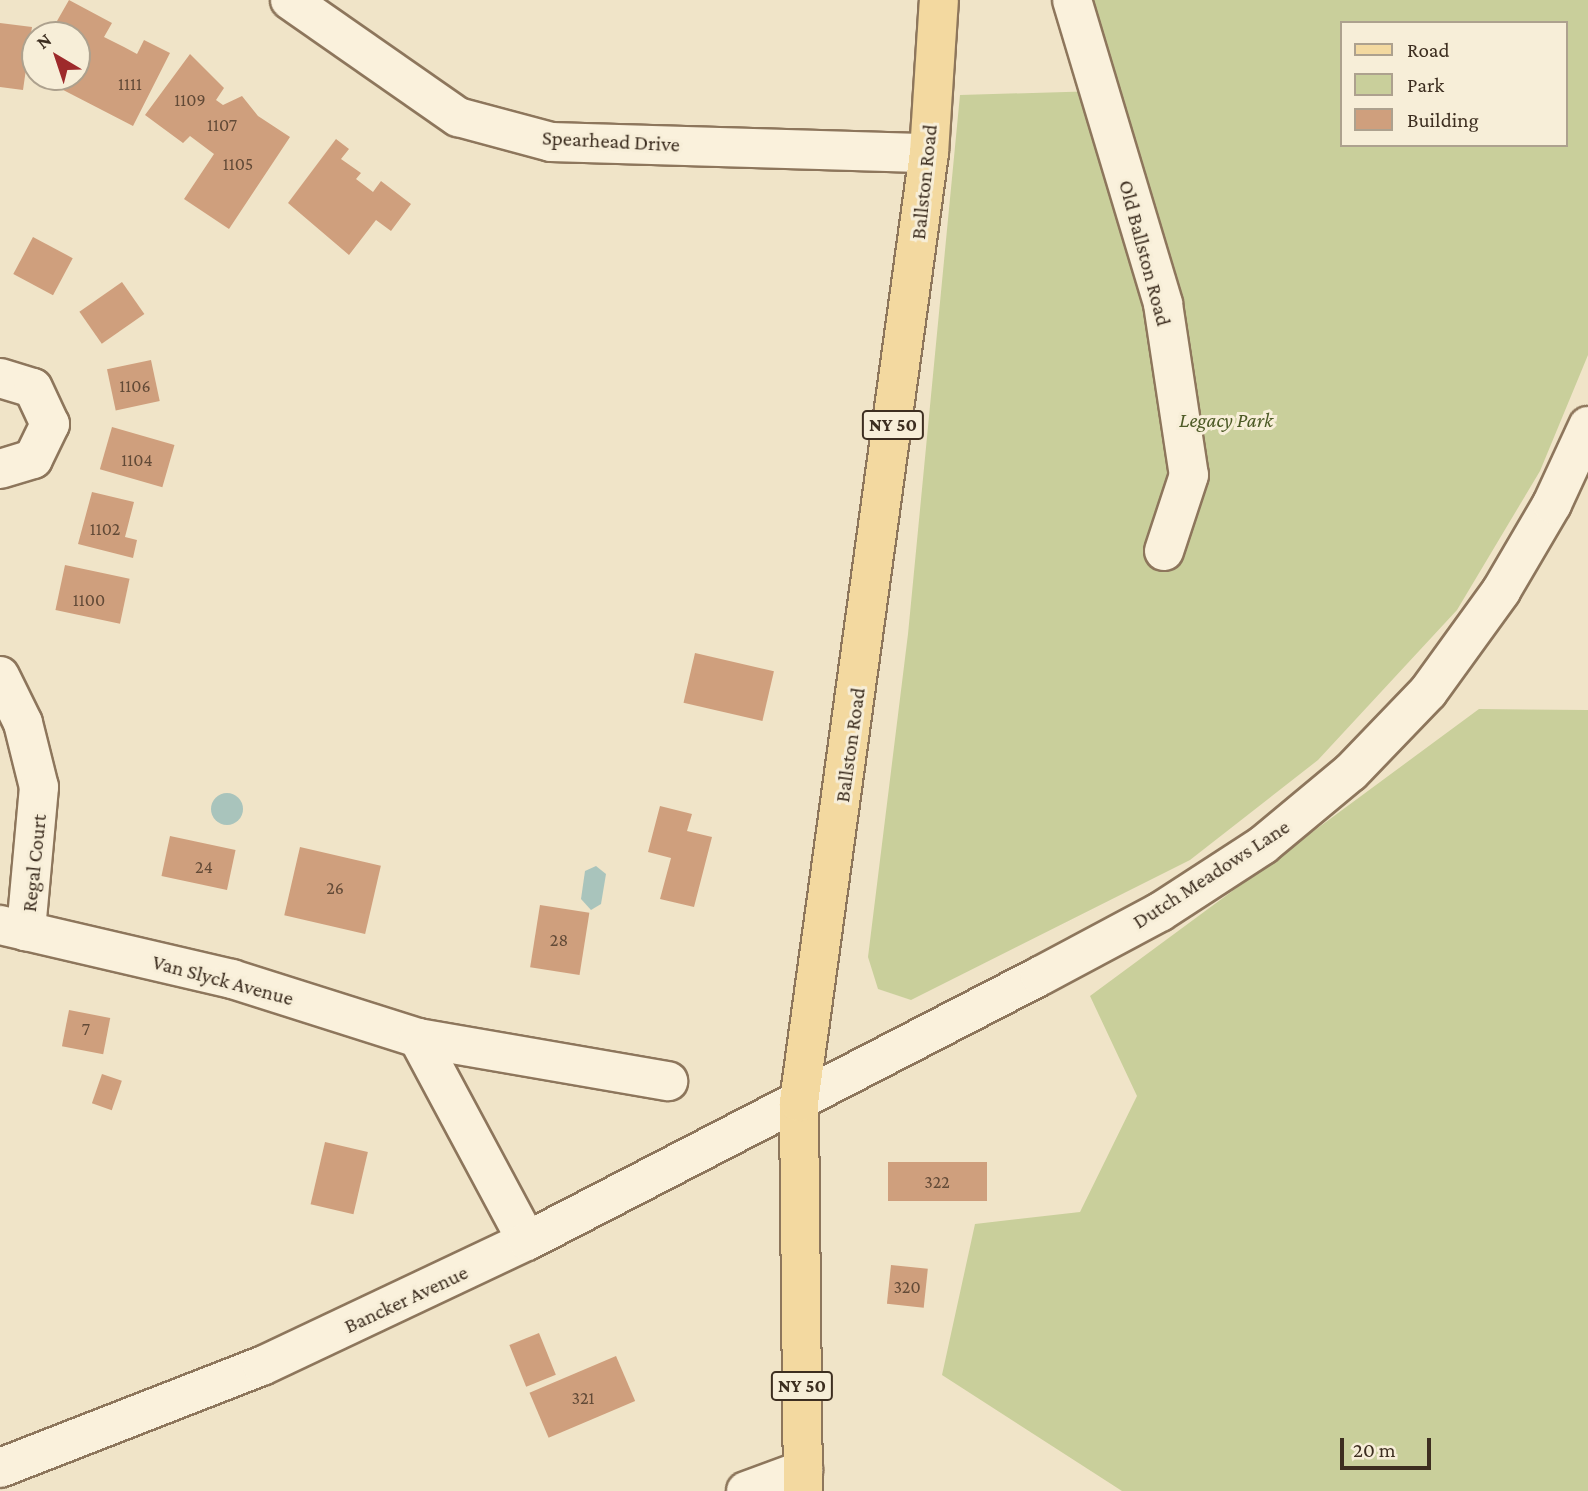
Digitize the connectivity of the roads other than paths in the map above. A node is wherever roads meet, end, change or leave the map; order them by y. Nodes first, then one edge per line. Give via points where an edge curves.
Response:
1 (290, 0) edge
2 (939, 0) edge
3 (1072, 0) edge
4 (929, 153) junction
5 (0, 378) edge
6 (1588, 426) edge
7 (0, 469) edge
8 (1164, 551) dead end
9 (0, 676) edge
10 (13, 928) edge
11 (418, 1038) junction
12 (668, 1081) dead end
13 (799, 1102) junction
14 (527, 1241) junction
15 (0, 1468) edge
16 (803, 1481) edge
17 (746, 1491) edge

1 - 4 street, Spearhead Drive via 458,117 551,142
2 - 4 main road, Ballston Road / NY 50
3 - 8 street, Old Ballston Road via 1163,304 1189,475
4 - 13 main road, Ballston Road / NY 50
5 - 7 street via 33,388 50,424 33,459
6 - 13 street, Dutch Meadows Lane via 1552,504 1501,591 1428,692 1351,772 1263,845 1160,912
9 - 10 street, Regal Court via 23,723 39,787
10 - 11 street, Van Slyck Avenue via 232,979
11 - 12 street, Van Slyck Avenue
11 - 14 street
13 - 14 street, Bancker Avenue
13 - 16 main road, Ballston Road / NY 50
14 - 15 street, Bancker Avenue via 262,1366
16 - 17 street

